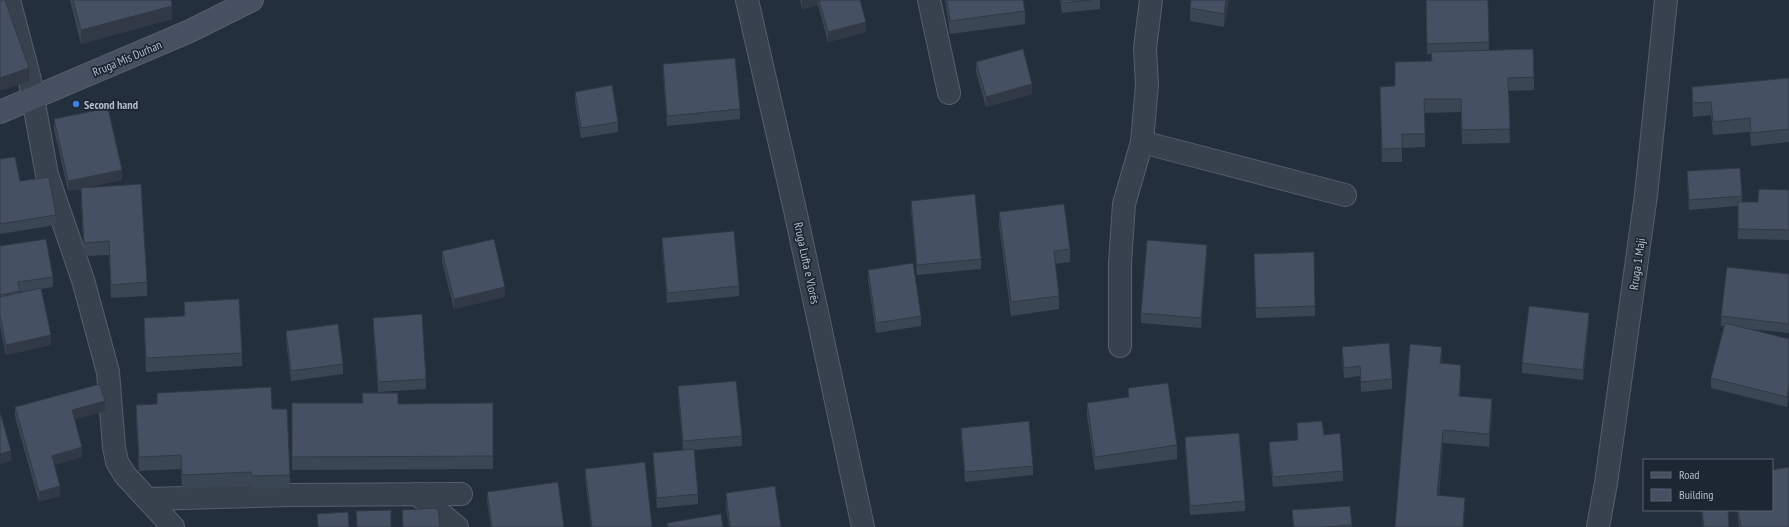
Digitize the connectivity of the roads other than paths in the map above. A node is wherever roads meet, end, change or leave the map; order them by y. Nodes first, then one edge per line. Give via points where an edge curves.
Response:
1 (10, 0) edge
2 (252, 0) edge
3 (747, 0) edge
4 (929, 0) edge
5 (1151, 0) edge
6 (1666, 0) edge
7 (949, 93) dead end
8 (33, 99) junction
9 (0, 112) edge
10 (1142, 142) junction
11 (1345, 196) dead end
12 (1120, 346) dead end
13 (417, 494) junction
14 (461, 494) dead end
15 (147, 499) junction
16 (173, 527) edge
17 (457, 527) edge
18 (863, 527) edge
19 (1598, 527) edge

1 - 8 street
2 - 8 street, Rruga Mis Durhan via 190,31
3 - 18 street, Rruga Lufta e Vlorës
4 - 7 street
5 - 10 street via 1145,48 1147,85
6 - 19 street, Rruga 1 Maji via 1646,195
8 - 9 street, Rruga Mis Durhan
8 - 15 street via 47,175 83,280 108,372 117,462 124,474
10 - 11 street
10 - 12 street via 1124,204 1120,263
13 - 14 street
13 - 15 street
13 - 17 street
15 - 16 street

